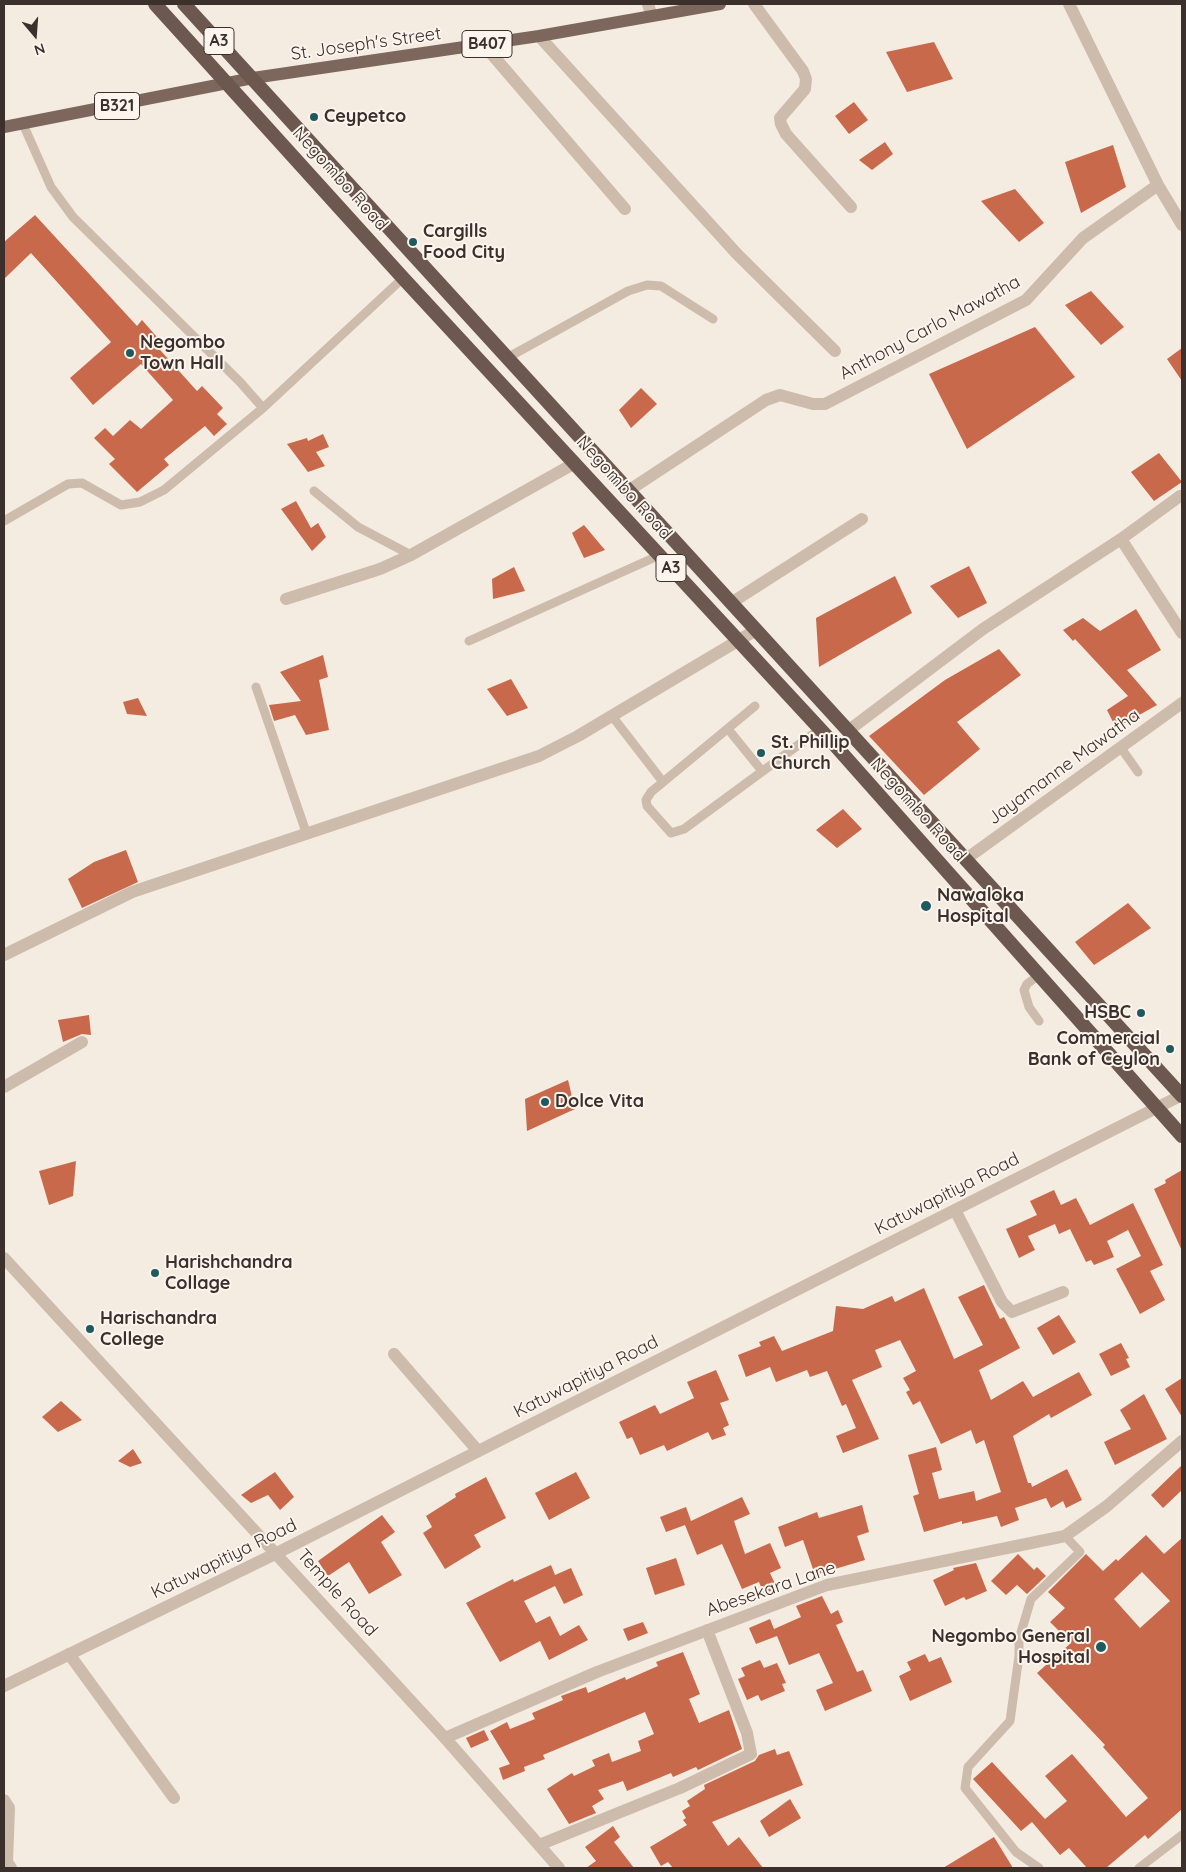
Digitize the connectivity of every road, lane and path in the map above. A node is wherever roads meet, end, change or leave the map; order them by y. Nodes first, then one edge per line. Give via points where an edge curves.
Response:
1 (155, 4) edge
2 (184, 4) edge
3 (720, 4) edge
4 (754, 4) edge
5 (1069, 4) edge
6 (650, 9) edge
7 (539, 36) junction
8 (483, 44) junction
9 (254, 78) junction
10 (230, 84) junction
11 (23, 124) junction
12 (4, 127) edge
13 (1158, 185) junction
14 (851, 207) dead end
15 (625, 209) dead end
16 (1182, 225) edge
17 (404, 278) junction
18 (713, 319) dead end
19 (835, 351) dead end
20 (507, 358) junction
21 (263, 408) junction
22 (576, 463) junction
23 (314, 491) dead end
24 (628, 491) junction
25 (1180, 496) dead end
26 (862, 519) dead end
27 (4, 521) edge
28 (1121, 539) junction
29 (410, 555) junction
30 (660, 556) junction
31 (286, 599) dead end
32 (731, 603) junction
33 (756, 630) junction
34 (1182, 633) edge
35 (469, 642) dead end
36 (738, 642) junction
37 (256, 687) dead end
38 (1182, 703) edge
39 (755, 706) dead end
40 (612, 716) junction
41 (728, 729) junction
42 (820, 729) junction
43 (849, 730) junction
44 (1121, 748) junction
45 (762, 771) junction
46 (1138, 772) dead end
47 (663, 782) junction
48 (306, 832) junction
49 (966, 859) junction
50 (4, 955) edge
51 (1039, 975) junction
52 (1039, 1021) dead end
53 (82, 1042) dead end
54 (4, 1087) edge
55 (1182, 1096) edge
56 (1156, 1108) junction
57 (1182, 1136) edge
58 (955, 1210) junction
59 (4, 1258) edge
60 (1063, 1292) dead end
61 (394, 1354) dead end
62 (1182, 1441) edge
63 (478, 1451) junction
64 (1065, 1536) junction
65 (277, 1553) junction
66 (707, 1630) junction
67 (69, 1654) junction
68 (4, 1686) edge
69 (445, 1738) junction
70 (174, 1798) dead end
71 (4, 1800) edge
72 (1182, 1835) edge
73 (539, 1845) junction
74 (555, 1867) edge
75 (11, 1868) edge
76 (1038, 1868) edge
77 (1139, 1868) edge

1 - 10 highway, Negombo Road / A3
2 - 9 highway, Negombo Road / A3
3 - 6 main road, St. Joseph's Street / B407
4 - 14 street via 803,71 806,80 805,89 780,118 781,124 786,134
5 - 13 street
6 - 7 main road, St. Joseph's Street / B407
7 - 8 main road, St. Joseph's Street / B407
7 - 19 street via 737,254
8 - 9 main road, St. Joseph's Street / B407
8 - 15 street
9 - 10 main road, St. Joseph's Street
9 - 20 highway, Negombo Road / A3
10 - 11 main road, B321
10 - 17 highway, Negombo Road / A3
11 - 12 main road, B321
11 - 21 lane via 51,187 73,217
13 - 16 street
13 - 24 street, Anthony Carlo Mawatha via 1083,238 1026,300 825,404 780,395 766,400
17 - 21 lane
17 - 22 highway, Negombo Road / A3
18 - 20 lane via 662,286 646,285 628,291
20 - 24 highway, Negombo Road / A3
21 - 27 lane via 164,490 140,502 121,505 82,483 68,484
22 - 29 street
22 - 30 highway, Negombo Road / A3
23 - 29 lane via 358,527
24 - 32 highway, Negombo Road / A3
25 - 28 street
26 - 32 street
28 - 34 street
28 - 43 street via 983,629
29 - 31 street via 380,570
30 - 35 lane
30 - 36 highway, Negombo Road / A3
32 - 33 highway, Negombo Road / A3
33 - 36 street
33 - 43 highway, Negombo Road / A3
36 - 40 street
36 - 42 highway, Negombo Road / A3
37 - 48 lane
38 - 44 street, Jayamanne Mawatha
39 - 41 lane
40 - 47 lane
40 - 48 street via 539,756
41 - 45 lane
41 - 47 lane
42 - 45 lane
42 - 51 highway, Negombo Road / A3
43 - 49 highway, Negombo Road / A3
44 - 46 lane
44 - 49 street, Jayamanne Mawatha
45 - 47 lane via 676,833 672,833 647,806 646,800 651,792
48 - 50 street via 132,892
49 - 55 highway, Negombo Road / A3
51 - 52 lane via 1024,990 1029,1007
51 - 56 highway, Negombo Road / A3
53 - 54 street
55 - 56 street, Katuwapitiya Road
56 - 57 highway, Negombo Road / A3
56 - 58 street, Katuwapitiya Road
58 - 60 street via 1002,1302 1012,1312
58 - 63 street, Katuwapitiya Road
59 - 65 street, Temple Road
61 - 63 street
62 - 64 street, Abesekara Lane via 1106,1506
63 - 65 street, Katuwapitiya Road
64 - 66 street, Abesekara Lane via 827,1584
64 - 76 lane via 1080,1552 1031,1599 1019,1639 1010,1721 968,1766 965,1788 1016,1852
65 - 67 street, Katuwapitiya Road
65 - 69 street, Temple Road
66 - 69 street, Abesekara Lane via 597,1672
66 - 73 street via 748,1733 751,1754 680,1788
67 - 68 street, Katuwapitiya Road
67 - 70 street
69 - 73 street, Temple Road
71 - 75 street via 9,1808 7,1862
72 - 77 lane
73 - 74 street, Temple Road

